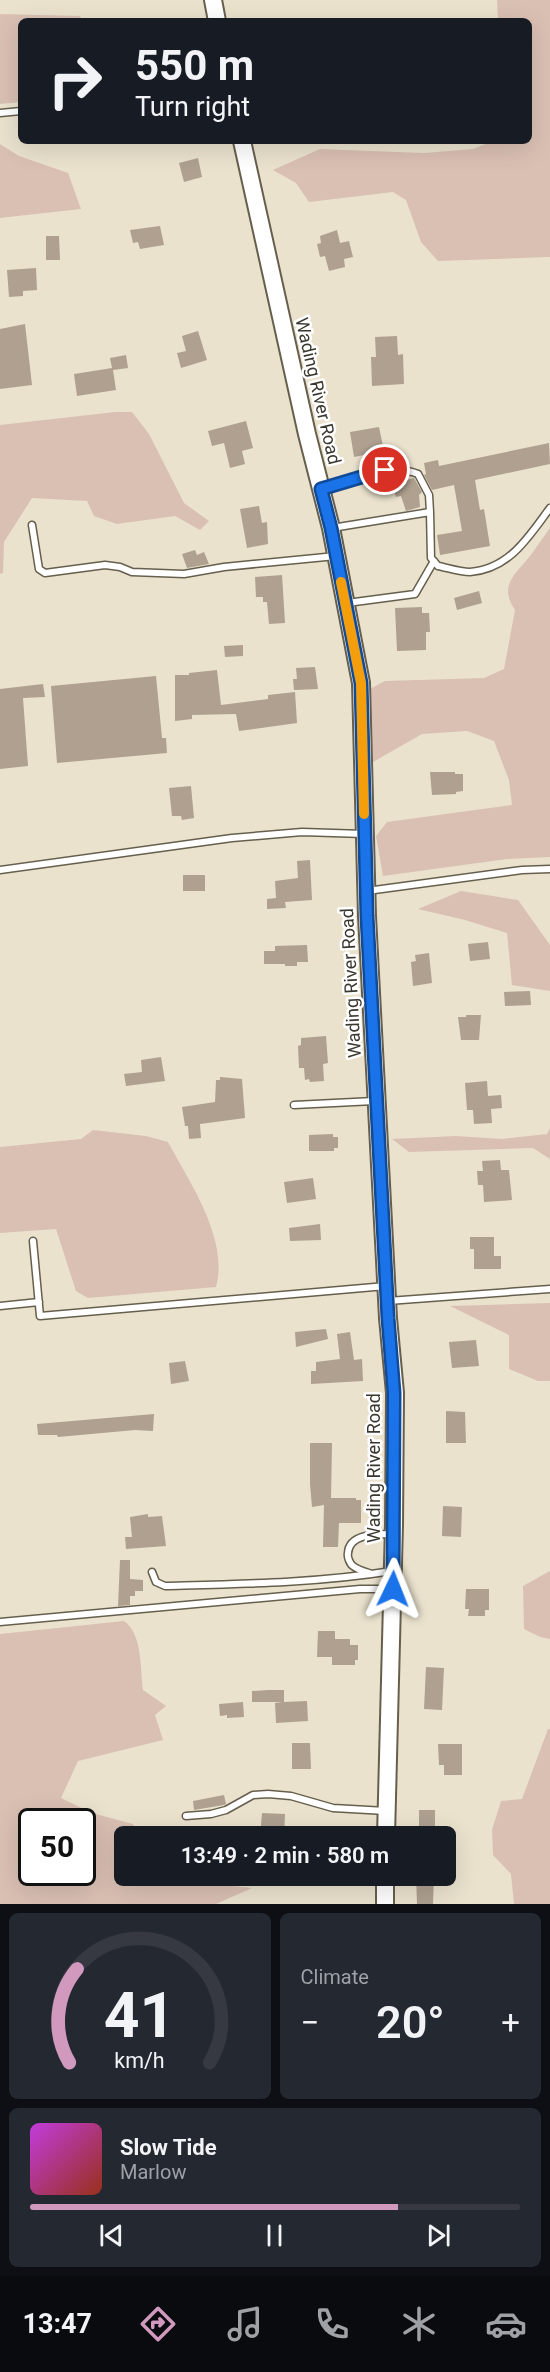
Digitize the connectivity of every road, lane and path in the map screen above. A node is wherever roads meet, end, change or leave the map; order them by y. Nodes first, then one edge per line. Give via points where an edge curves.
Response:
1 (213, 0) edge
2 (216, 18) edge
3 (18, 111) edge
4 (0, 112) edge
5 (243, 144) edge
6 (321, 489) junction
7 (550, 507) edge
8 (430, 512) junction
9 (32, 525) dead end
10 (331, 528) junction
11 (336, 555) junction
12 (434, 561) junction
13 (345, 603) junction
14 (365, 834) junction
15 (550, 869) edge
16 (0, 870) edge
17 (366, 891) junction
18 (377, 1101) junction
19 (294, 1106) dead end
20 (33, 1241) dead end
21 (550, 1289) edge
22 (387, 1294) junction
23 (39, 1302) junction
24 (0, 1306) edge
25 (394, 1534) junction
26 (393, 1571) junction
27 (152, 1572) dead end
28 (372, 1574) junction
29 (393, 1589) junction
30 (0, 1622) edge
31 (387, 1811) junction
32 (186, 1816) dead end
33 (386, 1826) edge
34 (385, 1886) edge
35 (385, 1904) edge

1 - 2 main road
3 - 4 lane
5 - 6 main road, Wading River Road
6 - 8 lane via 385,470 405,469 418,474 429,495
6 - 10 main road, Wading River Road
7 - 12 lane via 519,551 493,567 469,572 438,566
8 - 10 lane
8 - 12 lane
9 - 11 lane via 39,569 45,573 105,565 132,572 184,574
10 - 11 main road, Wading River Road
11 - 13 main road, Wading River Road
12 - 13 lane via 416,594
13 - 14 main road, Wading River Road via 361,683
14 - 16 lane via 302,832 232,838
14 - 17 main road, Wading River Road
15 - 17 lane
17 - 18 main road, Wading River Road
18 - 19 lane
18 - 22 main road, Wading River Road
20 - 23 lane
21 - 22 lane
22 - 23 lane via 40,1316
22 - 25 main road, Wading River Road via 394,1393
23 - 24 lane
25 - 26 main road, Wading River Road
25 - 28 lane via 360,1538 347,1552 353,1566
26 - 28 lane
26 - 29 main road, Wading River Road
27 - 28 lane via 156,1582 165,1586 273,1583
29 - 30 lane via 360,1588
29 - 31 main road, Wading River Road
31 - 32 lane via 333,1808 291,1796 261,1794 226,1810
31 - 33 main road, Wading River Road
34 - 35 main road

